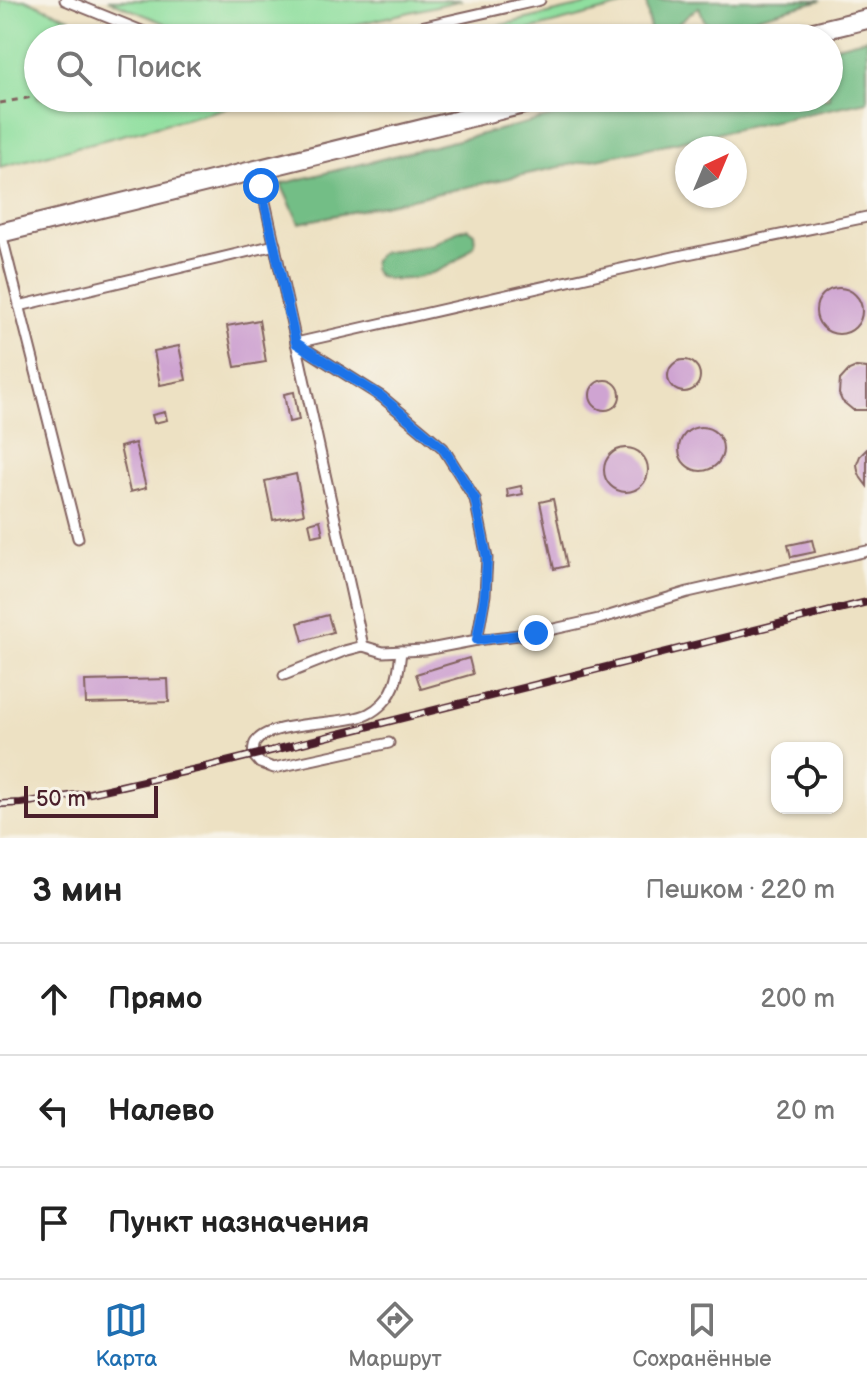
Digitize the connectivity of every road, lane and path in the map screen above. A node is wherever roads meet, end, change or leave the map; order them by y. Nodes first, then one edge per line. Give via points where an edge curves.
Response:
1 (65, 0) edge
2 (540, 0) edge
3 (867, 19) edge
4 (124, 24) edge
5 (434, 24) edge
6 (843, 25) edge
7 (24, 99) edge
8 (0, 103) edge
9 (492, 112) edge
10 (258, 170) junction
11 (867, 217) edge
12 (0, 233) edge
13 (275, 245) junction
14 (19, 306) junction
15 (296, 343) junction
16 (78, 538) dead end
17 (867, 551) edge
18 (477, 640) junction
19 (363, 646) junction
20 (401, 651) junction
21 (284, 675) dead end
22 (389, 743) dead end

1 - 4 lane
2 - 5 lane
3 - 6 street
7 - 8 path
9 - 10 street
10 - 12 street
10 - 13 lane
11 - 15 lane
12 - 14 lane
13 - 14 lane
13 - 15 lane
14 - 16 lane
15 - 18 lane via 382,397 443,448 475,499 487,558
15 - 19 lane
17 - 18 lane via 688,592 599,619
18 - 20 lane
19 - 20 lane
19 - 21 lane
20 - 22 lane via 397,681 384,702 367,715 281,728 261,736 253,755 274,768

